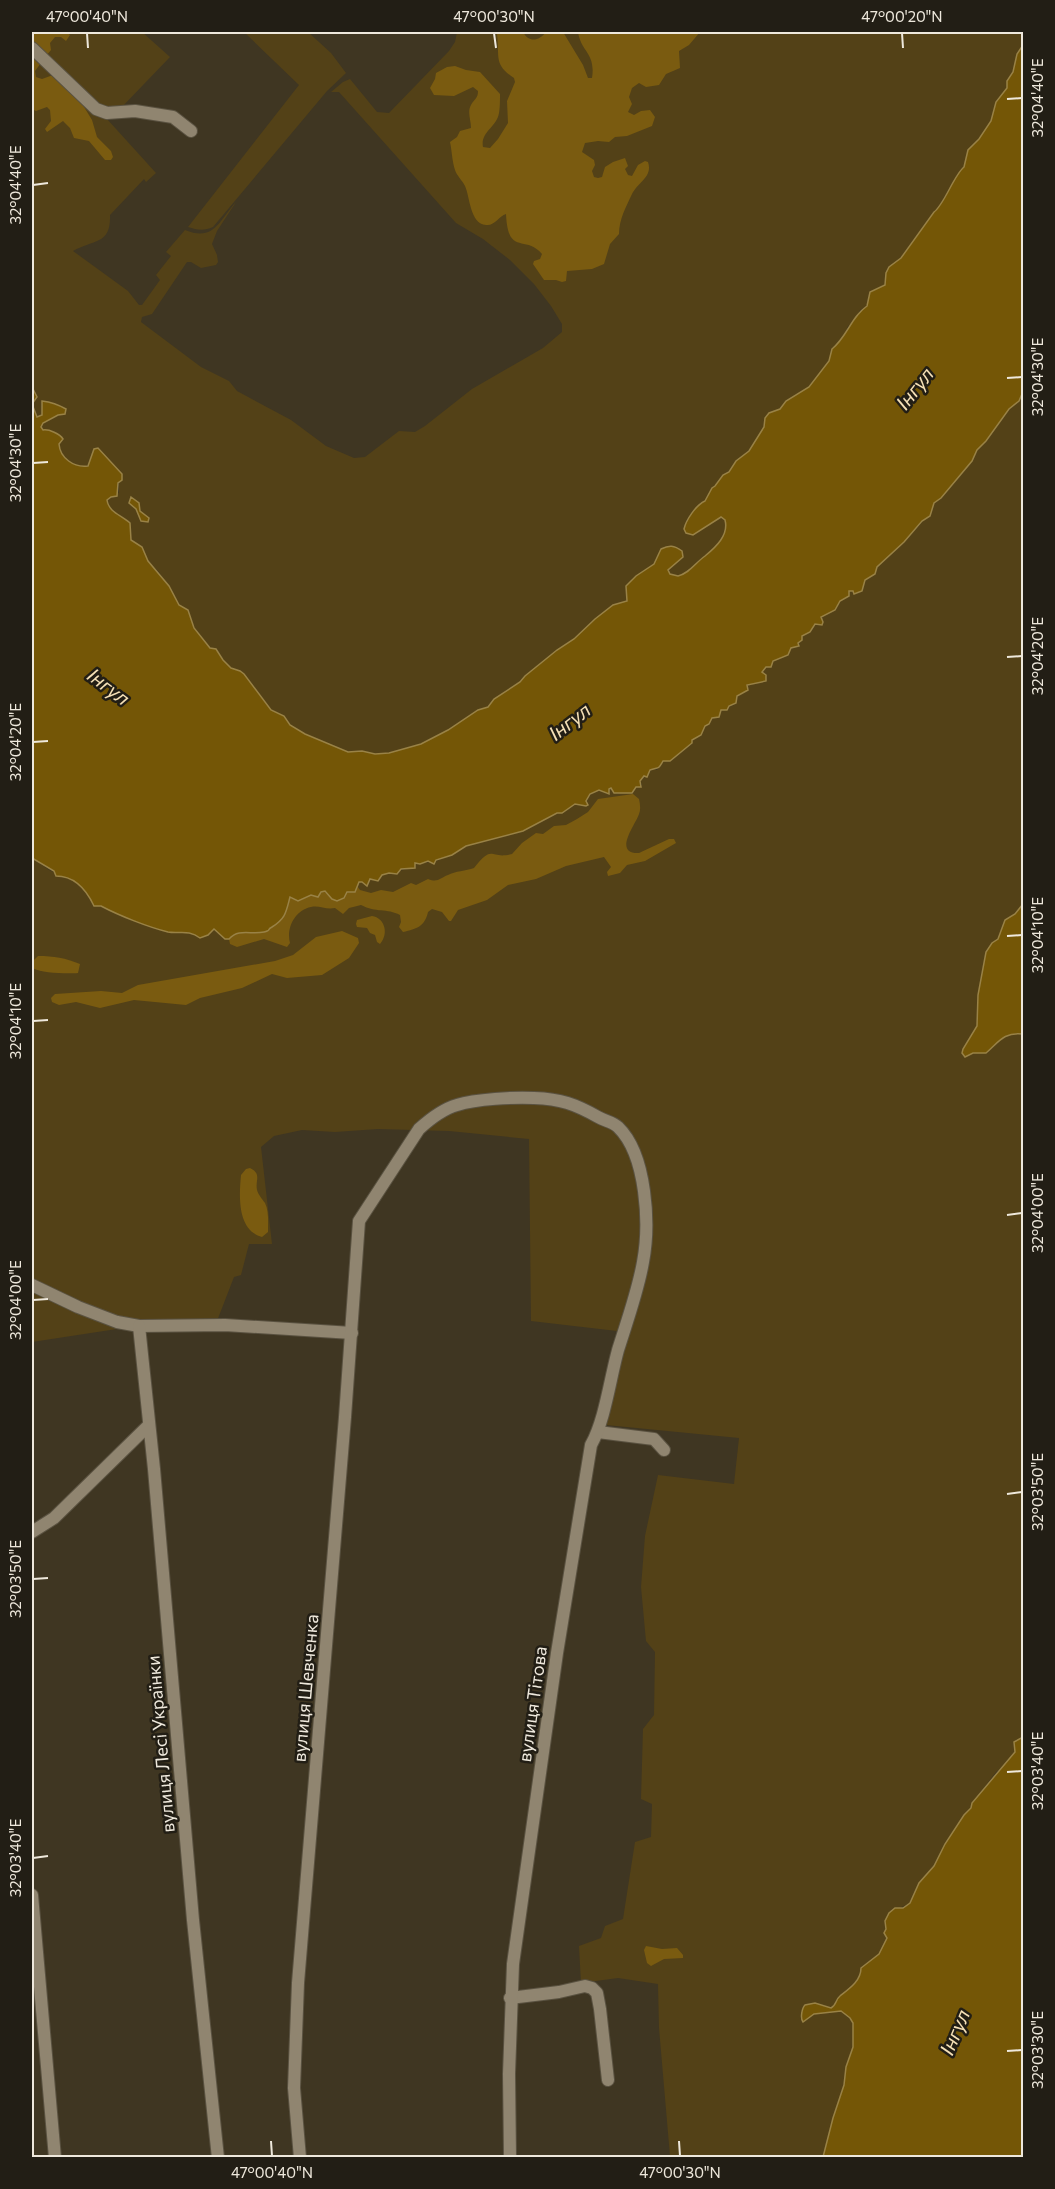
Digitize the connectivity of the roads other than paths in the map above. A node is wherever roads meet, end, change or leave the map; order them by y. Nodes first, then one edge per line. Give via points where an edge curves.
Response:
1 (32, 48) edge
2 (191, 131) dead end
3 (359, 1221) joint
4 (32, 1285) edge
5 (139, 1326) junction
6 (352, 1333) junction
7 (149, 1425) junction
8 (598, 1432) junction
9 (663, 1450) dead end
10 (32, 1532) edge
11 (32, 1896) edge
12 (510, 1998) junction
13 (608, 2080) dead end
14 (55, 2157) edge
15 (219, 2157) edge
16 (300, 2157) edge
17 (510, 2157) edge

1 - 2 street via 96,109 173,117
3 - 6 street, вулиця Шевченка
3 - 8 street, вулиця Тітова via 419,1129 442,1112 467,1103 521,1097 573,1103 612,1123 630,1142 640,1172 646,1240
4 - 5 street via 117,1322
5 - 6 street via 225,1325
5 - 7 street, вулиця Лесі Українки
6 - 16 street, вулиця Шевченка via 298,1983 294,2088
7 - 10 street via 54,1518
7 - 15 street, вулиця Лесі Українки via 193,1920
8 - 9 street via 654,1439
8 - 12 street, вулиця Тітова via 588,1458 557,1653
11 - 14 street
12 - 13 street via 592,1988 600,2009
12 - 17 street, вулиця Тітова

